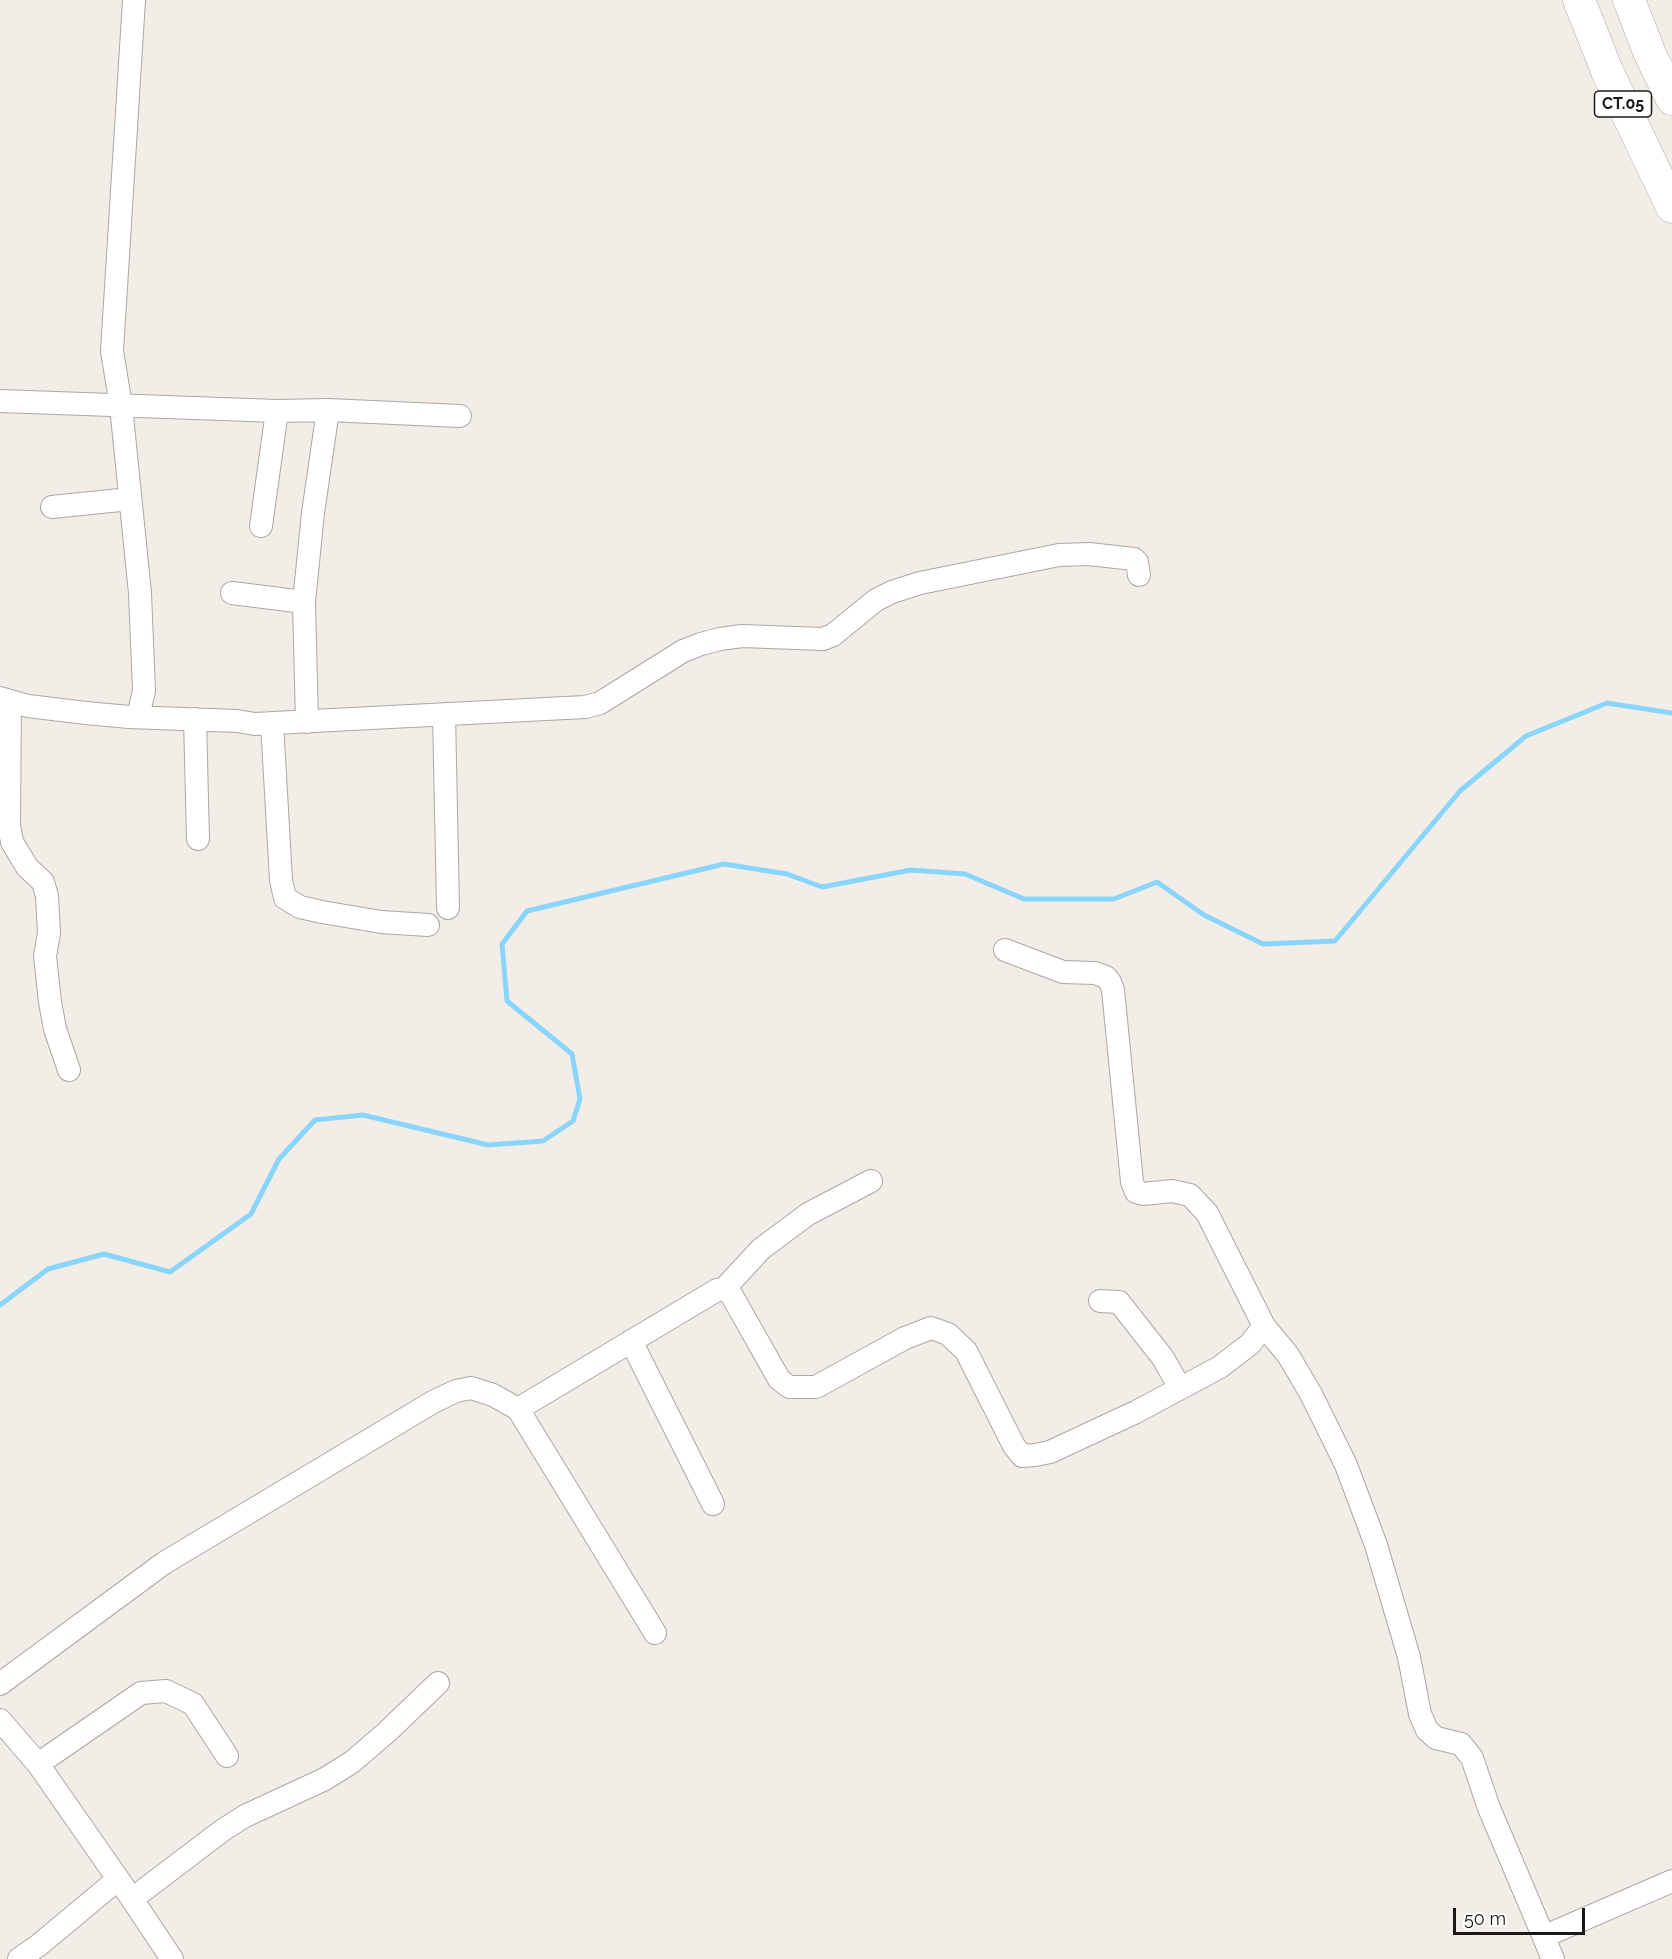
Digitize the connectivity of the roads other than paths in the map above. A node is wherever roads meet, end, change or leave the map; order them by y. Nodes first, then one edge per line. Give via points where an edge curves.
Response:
1 (134, 0) edge
2 (1579, 0) edge
3 (1629, 0) edge
4 (1672, 99) edge
5 (1672, 207) edge
6 (0, 401) edge
7 (121, 406) junction
8 (328, 410) junction
9 (277, 411) junction
10 (460, 416) dead end
11 (130, 499) junction
12 (52, 507) dead end
13 (261, 526) dead end
14 (1140, 575) dead end
15 (232, 592) dead end
16 (304, 602) junction
17 (5, 699) edge
18 (444, 714) junction
19 (138, 716) junction
20 (195, 720) junction
21 (307, 722) junction
22 (272, 723) junction
23 (198, 839) dead end
24 (448, 908) dead end
25 (428, 925) dead end
26 (1005, 950) dead end
27 (69, 1070) dead end
28 (872, 1181) dead end
29 (724, 1289) junction
30 (1100, 1302) dead end
31 (1264, 1326) junction
32 (631, 1341) junction
33 (1180, 1388) junction
34 (518, 1409) junction
35 (713, 1504) dead end
36 (655, 1633) dead end
37 (438, 1683) dead end
38 (0, 1684) edge
39 (0, 1720) edge
40 (227, 1756) dead end
41 (38, 1764) junction
42 (117, 1880) junction
43 (1672, 1881) edge
44 (132, 1899) junction
45 (1545, 1936) junction
46 (19, 1959) edge
47 (172, 1959) edge
48 (1553, 1959) edge

1 - 7 street via 112,351
2 - 5 highway, CT.05 via 1607,71
3 - 4 highway, CT.05
6 - 7 street
7 - 9 street
7 - 11 street
8 - 9 street
8 - 10 street
8 - 16 street
9 - 13 street
11 - 12 street
11 - 19 street via 144,681
14 - 18 street via 1137,562 1130,558 1089,554 1040,558 892,592 823,639 742,636 701,644 592,706
15 - 16 street
16 - 21 street
17 - 19 street via 28,706
17 - 27 street via 9,825 12,842 27,867 43,882 47,896 49,933 45,956 50,1002
18 - 21 street
18 - 24 street
19 - 20 street
20 - 22 street
20 - 23 street
21 - 22 street
22 - 25 street via 285,898 322,912
26 - 31 street via 1063,972 1095,973 1110,982 1136,1192 1190,1195 1207,1213
28 - 29 street via 798,1221 761,1249
29 - 32 street
29 - 33 street via 779,1379 789,1388 816,1387 905,1338 931,1329 948,1334 966,1351 1022,1456 1050,1452
30 - 33 street via 1119,1302 1163,1358
31 - 33 street via 1250,1344 1220,1367
31 - 45 street via 1288,1355 1346,1465 1376,1545 1427,1730 1436,1738 1461,1744 1472,1758 1489,1808
32 - 34 street
32 - 35 street
34 - 36 street
34 - 38 street via 493,1395 471,1389 433,1402 164,1563
37 - 44 street via 352,1762 325,1779 245,1816
39 - 41 street
40 - 41 street via 193,1704 166,1691 141,1693
41 - 42 street
42 - 44 street
42 - 46 street
43 - 45 street
44 - 47 street
45 - 48 street

